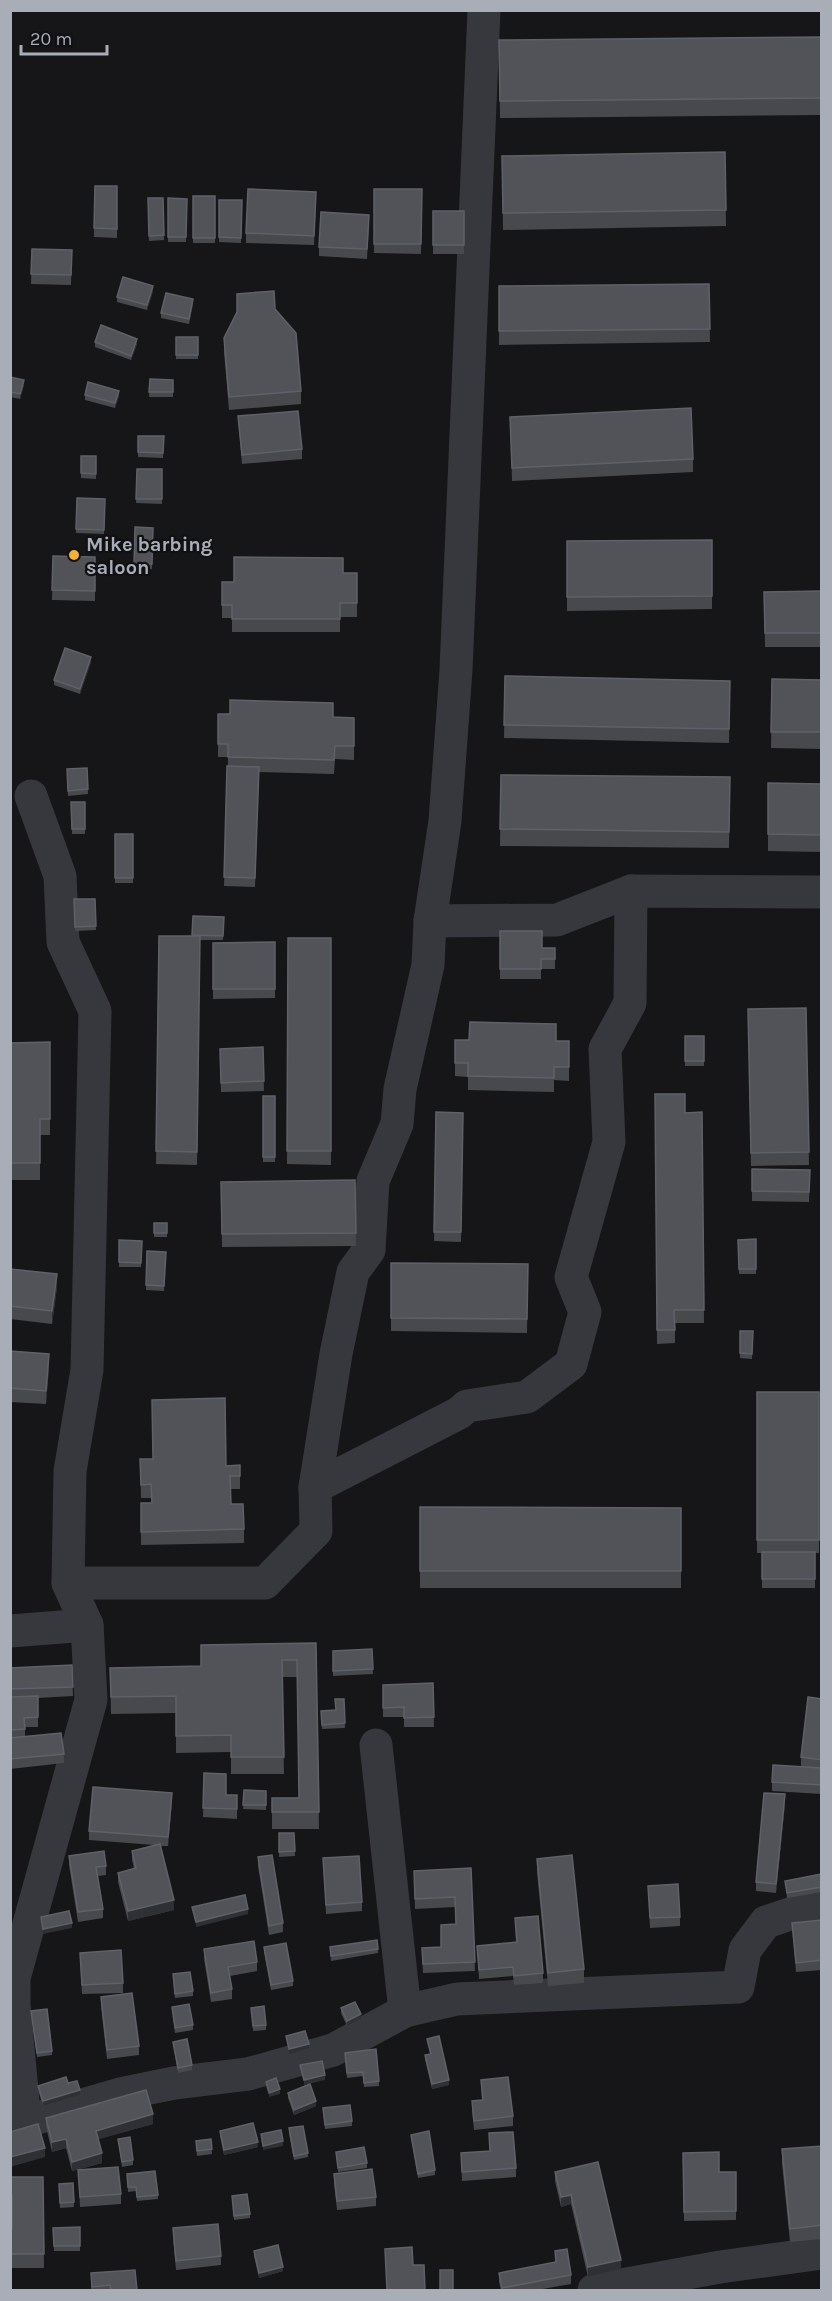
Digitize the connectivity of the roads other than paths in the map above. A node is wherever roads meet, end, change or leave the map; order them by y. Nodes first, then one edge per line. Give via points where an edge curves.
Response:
1 (484, 10) edge
2 (32, 796) dead end
3 (631, 891) junction
4 (822, 892) edge
5 (430, 921) junction
6 (315, 1487) junction
7 (68, 1582) junction
8 (87, 1625) junction
9 (10, 1631) edge
10 (375, 1745) dead end
11 (822, 1903) edge
12 (405, 2011) junction
13 (19, 2123) edge
14 (822, 2253) edge
15 (594, 2290) edge

1 - 5 street via 456,670 445,821
2 - 7 street via 60,876 63,942 95,1011 87,1370 70,1471
3 - 4 street
3 - 5 street via 557,920
3 - 6 street via 630,1003 605,1049 609,1142 571,1276 585,1312 571,1364 527,1397 467,1406
5 - 6 street via 428,965 400,1089 397,1124 373,1181 369,1250 353,1272
6 - 7 street via 316,1531 265,1582
7 - 8 street
8 - 9 street
8 - 13 street via 91,1700 14,1978 24,2112
10 - 12 street
11 - 12 street via 766,1922 745,1950 738,1987 457,1999
12 - 13 street via 333,2050 248,2074 120,2094
14 - 15 street

